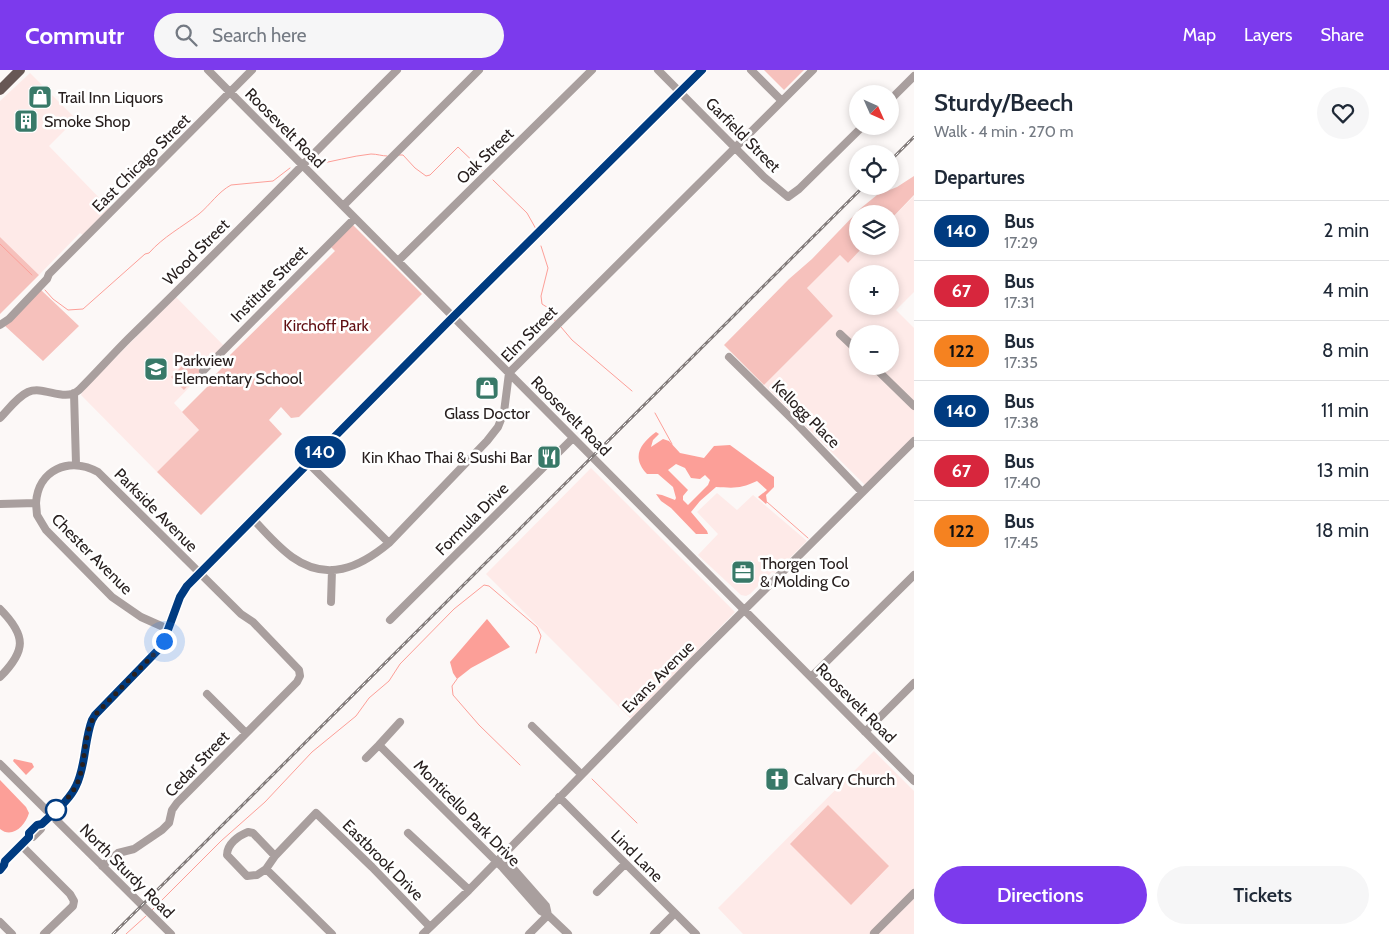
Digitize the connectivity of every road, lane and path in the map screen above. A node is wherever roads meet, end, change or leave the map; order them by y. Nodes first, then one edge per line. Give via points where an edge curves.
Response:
1 (20, 70) edge
2 (208, 70) edge
3 (252, 70) edge
4 (397, 70) edge
5 (479, 70) edge
6 (592, 70) edge
7 (658, 70) edge
8 (702, 70) edge
9 (751, 70) edge
10 (813, 70) edge
11 (914, 76) edge
12 (0, 90) edge
13 (899, 91) edge
14 (230, 92) junction
15 (680, 92) junction
16 (782, 101) junction
17 (854, 135) edge
18 (735, 148) junction
19 (302, 165) junction
20 (342, 206) junction
21 (355, 218) junction
22 (398, 261) junction
23 (453, 317) junction
24 (2, 323) edge
25 (840, 334) dead end
26 (849, 342) edge
27 (729, 357) dead end
28 (203, 371) dead end
29 (509, 373) junction
30 (882, 375) edge
31 (74, 394) junction
32 (914, 406) edge
33 (0, 418) edge
34 (573, 438) junction
35 (914, 443) edge
36 (76, 464) junction
37 (308, 464) junction
38 (862, 492) junction
39 (36, 503) junction
40 (0, 504) edge
41 (253, 519) junction
42 (389, 543) junction
43 (332, 570) junction
44 (199, 573) junction
45 (914, 575) edge
46 (331, 602) dead end
47 (0, 609) edge
48 (744, 610) junction
49 (390, 620) dead end
50 (168, 629) junction
51 (297, 667) joint
52 (0, 677) edge
53 (811, 678) junction
54 (914, 683) edge
55 (207, 694) dead end
56 (400, 722) dead end
57 (532, 726) dead end
58 (865, 732) junction
59 (246, 733) junction
60 (380, 745) junction
61 (366, 758) dead end
62 (0, 764) edge
63 (582, 774) junction
64 (914, 781) edge
65 (559, 797) junction
66 (51, 815) junction
67 (408, 833) dead end
68 (21, 845) junction
69 (275, 856) junction
70 (502, 856) junction
71 (2, 861) edge
72 (496, 862) junction
73 (625, 864) junction
74 (102, 866) junction
75 (266, 869) junction
76 (0, 870) edge
77 (469, 890) junction
78 (597, 892) dead end
79 (914, 893) edge
80 (675, 913) junction
81 (548, 915) junction
82 (0, 922) edge
83 (430, 927) junction
84 (874, 933) edge
85 (12, 934) edge
86 (44, 934) edge
87 (170, 934) edge
88 (332, 934) edge
89 (423, 934) edge
90 (529, 934) edge
91 (568, 934) edge
92 (654, 934) edge
93 (696, 934) edge

1 - 12 main road
2 - 14 street, Roosevelt Road
3 - 14 street, East Chicago Street
4 - 19 street, Wood Street
5 - 20 street
6 - 22 street, Oak Street
7 - 15 street, Garfield Street
8 - 15 street
9 - 16 street
10 - 16 street, Elm Street
11 - 13 street
14 - 19 street, Roosevelt Road
14 - 24 street, East Chicago Street
15 - 18 street, Garfield Street
15 - 23 street
16 - 18 street, Elm Street
17 - 18 street, Garfield Street via 788,197
18 - 29 street, Elm Street
19 - 20 street, Roosevelt Road
19 - 31 street, Wood Street
20 - 21 street, Roosevelt Road
21 - 22 street, Roosevelt Road
21 - 28 street, Institute Street
22 - 23 street, Roosevelt Road
23 - 29 street, Roosevelt Road
23 - 37 street
25 - 26 street
27 - 38 street, Kellogg Place
29 - 34 street, Roosevelt Road
29 - 42 street, Elm Street via 504,412 498,427
30 - 32 street
31 - 33 street via 30,392
31 - 36 street
34 - 48 street, Roosevelt Road
34 - 49 street, Formula Drive
35 - 38 street, Evans Avenue
36 - 39 street via 61,467 48,475 38,488
36 - 44 street, Parkside Avenue via 102,475
37 - 41 street
37 - 42 street
38 - 48 street, Evans Avenue
39 - 40 street
39 - 50 street, Chester Avenue via 39,520 46,530 112,597 141,617
41 - 43 street, Elm Street via 297,560
41 - 44 street
42 - 43 street, Elm Street via 359,564
43 - 46 street
44 - 50 street via 180,597
44 - 51 street, Parkside Avenue
45 - 53 street
47 - 52 street via 16,628 20,645 15,661
48 - 53 street, Roosevelt Road
48 - 63 street, Evans Avenue
50 - 66 street via 158,650 95,715 89,726 76,785 66,801
51 - 59 street, Cedar Street via 300,673 297,682
53 - 58 street, Roosevelt Road
54 - 58 street
55 - 59 street
56 - 60 street
57 - 63 street
58 - 64 street, Roosevelt Road
59 - 74 street, Cedar Street via 176,803 165,828 134,849 118,853
60 - 61 street
60 - 72 street, Monticello Park Drive
62 - 66 street, North Sturdy Road
63 - 65 street, Evans Avenue
65 - 70 street, Evans Avenue
65 - 73 street, Lind Lane
66 - 68 street via 41,829
66 - 74 street, North Sturdy Road
67 - 77 street
68 - 71 street
68 - 86 street via 74,901
69 - 75 street
69 - 75 street via 248,832 227,849 227,855 247,876 257,875
69 - 83 street, Eastbrook Drive via 316,813
70 - 72 street, Evans Avenue
70 - 81 street, Monticello Park Drive via 546,906
71 - 76 street via 4,865
72 - 77 street, Evans Avenue
72 - 81 street, Monticello Park Drive via 540,911
73 - 78 street
73 - 80 street, Lind Lane
74 - 87 street, North Sturdy Road
75 - 88 street
77 - 83 street, Evans Avenue
79 - 84 street
80 - 92 street
80 - 93 street, Lind Lane
81 - 90 street
81 - 91 street, Monticello Park Drive
82 - 85 street
83 - 89 street, Evans Avenue

